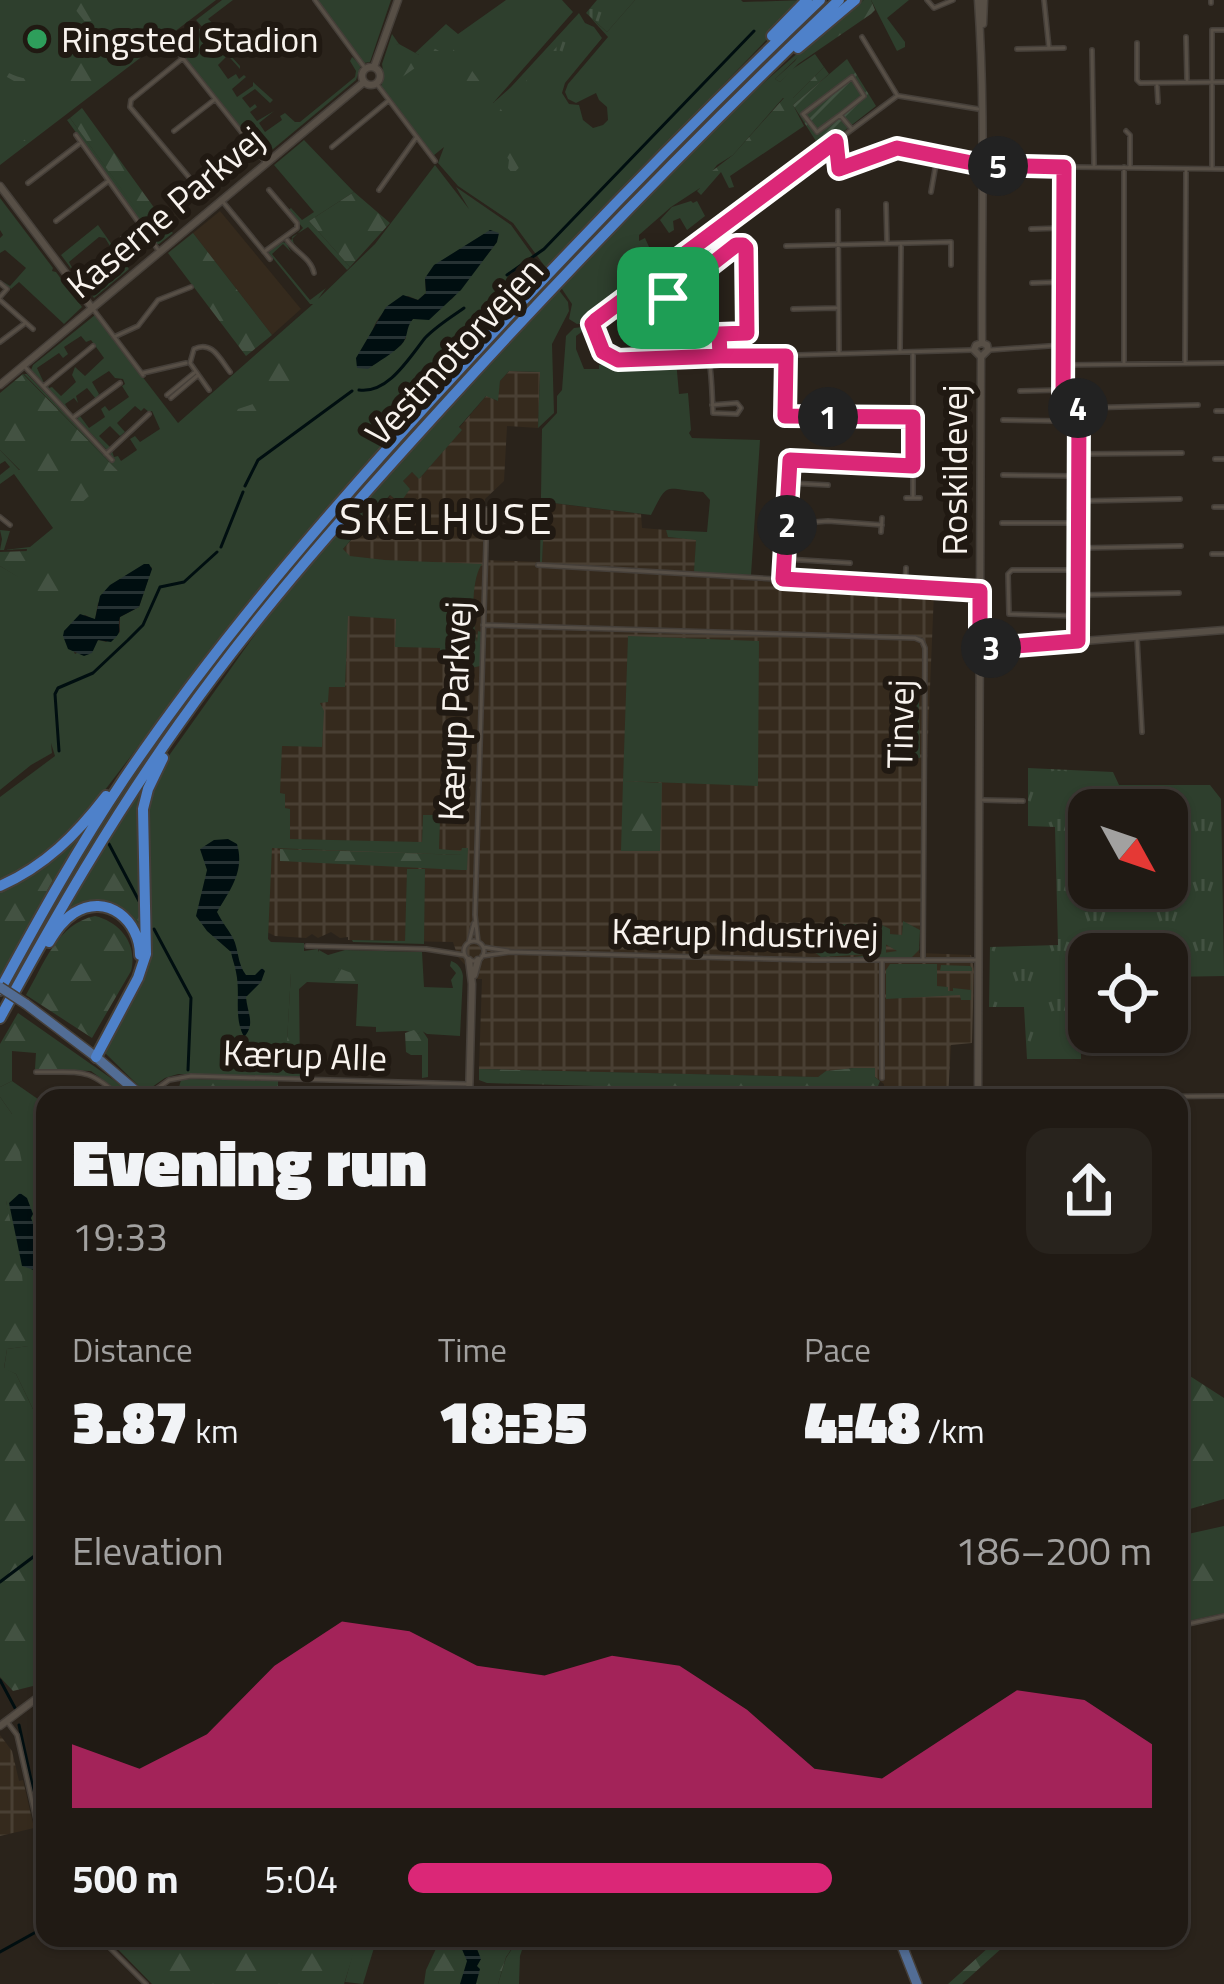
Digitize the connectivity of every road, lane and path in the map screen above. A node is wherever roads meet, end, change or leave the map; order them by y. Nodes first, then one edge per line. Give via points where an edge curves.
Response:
1 (315, 0) edge
2 (398, 0) edge
3 (807, 0) edge
4 (820, 0) edge
5 (839, 0) edge
6 (855, 0) edge
7 (927, 0) edge
8 (953, 0) edge
9 (981, 0) edge
10 (1045, 0) edge
11 (1224, 30) edge
12 (862, 37) dead end
13 (1186, 37) dead end
14 (1137, 44) dead end
15 (1049, 48) junction
16 (1064, 48) dead end
17 (1017, 49) dead end
18 (1092, 50) dead end
19 (177, 51) dead end
20 (183, 58) junction
21 (370, 68) junction
22 (364, 82) junction
23 (1187, 82) junction
24 (1212, 82) junction
25 (1224, 82) edge
26 (376, 83) junction
27 (1157, 83) junction
28 (897, 96) junction
29 (215, 99) junction
30 (389, 100) junction
31 (1158, 102) dead end
32 (731, 104) junction
33 (982, 109) junction
34 (840, 115) junction
35 (852, 129) junction
36 (174, 131) dead end
37 (1126, 131) dead end
38 (76, 135) dead end
39 (417, 137) junction
40 (678, 138) junction
41 (247, 139) junction
42 (836, 141) junction
43 (82, 142) junction
44 (332, 147) dead end
45 (938, 156) junction
46 (435, 161) dead end
47 (266, 163) junction
48 (982, 165) junction
49 (1094, 166) junction
50 (1064, 167) junction
51 (1127, 167) junction
52 (1186, 168) junction
53 (1212, 169) junction
54 (1224, 169) edge
55 (109, 181) junction
56 (28, 183) dead end
57 (0, 186) edge
58 (269, 190) dead end
59 (380, 190) dead end
60 (931, 192) dead end
61 (222, 200) junction
62 (886, 205) dead end
63 (838, 211) dead end
64 (56, 221) dead end
65 (140, 225) junction
66 (1064, 227) junction
67 (1031, 229) dead end
68 (286, 238) junction
69 (122, 239) dead end
70 (902, 243) junction
71 (887, 244) junction
72 (837, 245) junction
73 (786, 247) dead end
74 (160, 252) junction
75 (264, 252) junction
76 (270, 260) dead end
77 (951, 265) dead end
78 (314, 273) dead end
79 (1063, 282) junction
80 (0, 283) edge
81 (1032, 283) dead end
82 (191, 287) dead end
83 (0, 298) edge
84 (92, 308) junction
85 (837, 308) junction
86 (793, 309) dead end
87 (26, 323) junction
88 (639, 327) junction
89 (33, 329) dead end
90 (719, 334) junction
91 (114, 337) junction
92 (642, 337) junction
93 (0, 342) edge
94 (1063, 345) junction
95 (93, 346) dead end
96 (981, 350) junction
97 (901, 352) junction
98 (914, 352) junction
99 (839, 354) junction
100 (720, 356) junction
101 (786, 356) junction
102 (709, 357) junction
103 (190, 363) junction
104 (1185, 363) junction
105 (1224, 363) edge
106 (1124, 364) junction
107 (23, 365) junction
108 (1063, 365) junction
109 (230, 372) dead end
110 (197, 374) junction
111 (121, 383) dead end
112 (0, 385) edge
113 (42, 387) junction
114 (209, 390) dead end
115 (1063, 390) junction
116 (1020, 391) dead end
117 (169, 396) dead end
118 (712, 405) dead end
119 (1198, 405) dead end
120 (1063, 408) junction
121 (1079, 408) junction
122 (1216, 411) dead end
123 (1224, 411) edge
124 (148, 414) dead end
125 (913, 417) junction
126 (72, 418) junction
127 (1003, 420) dead end
128 (1063, 420) junction
129 (1079, 420) junction
130 (1182, 453) dead end
131 (106, 454) junction
132 (1079, 454) junction
133 (1215, 459) dead end
134 (1224, 459) edge
135 (112, 460) dead end
136 (913, 466) junction
137 (1003, 475) dead end
138 (1079, 476) junction
139 (789, 483) junction
140 (828, 485) dead end
141 (913, 498) dead end
142 (1180, 499) dead end
143 (1079, 501) junction
144 (1214, 507) dead end
145 (1224, 507) edge
146 (487, 509) dead end
147 (0, 517) edge
148 (1002, 523) dead end
149 (1079, 523) junction
150 (787, 524) junction
151 (10, 525) dead end
152 (881, 532) dead end
153 (1180, 546) dead end
154 (1079, 548) junction
155 (1212, 554) dead end
156 (1224, 554) edge
157 (785, 559) junction
158 (850, 563) dead end
159 (538, 565) dead end
160 (906, 568) dead end
161 (1078, 570) junction
162 (783, 579) junction
163 (905, 586) junction
164 (980, 591) junction
165 (1179, 593) dead end
166 (1078, 595) junction
167 (1078, 616) junction
168 (483, 625) junction
169 (1224, 630) edge
170 (247, 634) junction
171 (1137, 637) junction
172 (1078, 641) junction
173 (980, 649) junction
174 (167, 718) junction
175 (1142, 732) dead end
176 (980, 800) junction
177 (1023, 801) dead end
178 (0, 886) edge
179 (475, 915) junction
180 (467, 944) junction
181 (481, 944) junction
182 (307, 946) dead end
183 (440, 950) junction
184 (510, 952) junction
185 (473, 958) junction
186 (882, 960) junction
187 (923, 960) junction
188 (979, 960) junction
189 (0, 989) edge
190 (0, 1020) edge
191 (93, 1054) junction
192 (36, 1072) dead end
193 (883, 1078) dead end
194 (469, 1084) junction
195 (112, 1089) edge
196 (134, 1089) edge
197 (155, 1089) edge
198 (469, 1089) edge
199 (979, 1089) edge
200 (1188, 1096) edge
201 (1224, 1096) edge
202 (1224, 1616) edge
203 (1188, 1624) edge
204 (36, 1699) edge
205 (4, 1724) edge
206 (36, 1819) edge
207 (109, 1947) edge
208 (905, 1947) edge
209 (146, 1984) edge
210 (919, 1984) edge

1 - 21 street
2 - 21 street
3 - 40 highway
4 - 40 highway, Vestmotorvejen
5 - 32 highway, Vestmotorvejen
6 - 32 highway
7 - 8 street via 934,8
9 - 33 street, Roskildevej
10 - 15 street
11 - 24 street via 1213,30
12 - 28 street
13 - 23 street
14 - 27 street via 1138,82
15 - 16 street
15 - 17 street
18 - 49 street
19 - 20 street
20 - 29 street
20 - 41 street via 130,107 193,182
21 - 22 street
21 - 26 street via 380,73
22 - 26 street
22 - 47 street, Kaserne Parkvej
23 - 24 street
23 - 27 street
24 - 25 street
24 - 53 street
26 - 30 street
27 - 31 street
28 - 33 street
28 - 35 street
29 - 36 street
29 - 41 street
30 - 39 street
30 - 44 street
32 - 170 highway, Vestmotorvejen via 524,318
33 - 48 street, Roskildevej
34 - 34 street via 864,96 852,77 803,114 817,132
34 - 35 street
35 - 42 street
37 - 51 street
38 - 43 street
39 - 46 street
39 - 59 street
40 - 174 highway, Vestmotorvejen via 371,466
41 - 47 street
42 - 45 street via 839,169 890,148
42 - 102 street via 592,324 613,360
43 - 55 street
43 - 56 street
45 - 48 street
45 - 60 street
47 - 61 street, Kaserne Parkvej
48 - 50 street
48 - 96 street, Roskildevej
49 - 50 street
49 - 51 street
50 - 66 street
51 - 52 street
51 - 106 street
52 - 53 street
52 - 104 street
53 - 54 street
55 - 64 street
55 - 65 street
57 - 84 street
58 - 68 street via 297,223
61 - 74 street, Kaserne Parkvej
61 - 75 street
62 - 71 street
63 - 72 street
65 - 69 street
65 - 74 street
66 - 67 street
66 - 79 street
68 - 75 street
68 - 78 street
70 - 71 street
70 - 77 street via 950,242
70 - 97 street
71 - 72 street
72 - 73 street
72 - 85 street
74 - 84 street, Kaserne Parkvej
75 - 76 street
79 - 81 street
79 - 94 street
80 - 83 street via 7,289
82 - 91 street via 158,300 138,326
83 - 87 street
84 - 91 street
84 - 107 street, Kaserne Parkvej
85 - 86 street
85 - 99 street
87 - 89 street
87 - 93 street
88 - 90 street via 741,244 747,333
88 - 92 street
88 - 92 street via 628,337
90 - 92 street
90 - 100 street
91 - 103 street via 142,374
94 - 96 street
94 - 108 street
95 - 113 street
96 - 98 street
96 - 164 street, Roskildevej
97 - 98 street
97 - 99 street
98 - 125 street
99 - 101 street
100 - 101 street
100 - 102 street
101 - 125 street via 785,416
102 - 118 street
103 - 109 street via 205,345
103 - 110 street
104 - 105 street
104 - 106 street
106 - 108 street
107 - 112 street, Kaserne Parkvej
107 - 113 street
108 - 115 street
110 - 114 street
110 - 117 street
111 - 126 street
113 - 126 street
115 - 116 street
115 - 120 street
119 - 121 street
120 - 121 street
120 - 128 street
121 - 129 street
122 - 123 street
124 - 131 street
125 - 136 street
126 - 131 street
127 - 128 street
128 - 129 street
129 - 132 street
130 - 132 street
131 - 135 street
132 - 138 street
133 - 134 street
136 - 139 street via 790,460
136 - 141 street
137 - 138 street
138 - 143 street
139 - 140 street
139 - 150 street
142 - 143 street
143 - 149 street
144 - 145 street
146 - 168 street, Kærup Parkvej
147 - 151 street
148 - 149 street
149 - 154 street
150 - 152 street via 882,522
150 - 157 street
153 - 154 street
154 - 161 street
155 - 156 street
157 - 158 street
157 - 162 street
159 - 162 street
160 - 163 street
161 - 166 street
161 - 167 street via 1008,574 1012,615
162 - 163 street
163 - 164 street
164 - 173 street, Roskildevej
165 - 166 street
166 - 167 street
167 - 172 street
168 - 179 street, Kærup Parkvej
168 - 187 street, Tinvej via 922,640
169 - 171 street
170 - 190 highway, Vestmotorvejen via 106,833
170 - 191 highway via 148,789 146,954
171 - 172 street
171 - 175 street
172 - 173 street
173 - 176 street, Roskildevej
174 - 178 highway via 76,833
174 - 189 highway, Vestmotorvejen
176 - 177 street
176 - 188 street, Roskildevej
179 - 180 street, Kærup Parkvej
179 - 181 street, Kærup Parkvej
180 - 181 street, Kærup Industrivej
180 - 183 street, Kærup Industrivej
180 - 185 street, Kærup Parkvej
181 - 184 street, Kærup Industrivej
181 - 185 street, Kærup Parkvej
182 - 183 street, Kærup Industrivej
183 - 185 street, Kærup Industrivej
184 - 185 street, Kærup Industrivej
184 - 186 street, Kærup Industrivej
185 - 194 street
186 - 187 street, Kærup Industrivej
186 - 193 street
187 - 188 street, Kærup Industrivej
188 - 199 street, Roskildevej
189 - 191 main road, bridge
190 - 191 highway via 66,919 84,908 109,908 132,924 140,954
191 - 196 main road
192 - 195 street via 89,1073
194 - 197 street, Kærup Alle via 183,1076
194 - 198 street
200 - 201 street
202 - 203 street
204 - 205 street
205 - 206 street via 17,1735
207 - 209 street
208 - 210 main road

